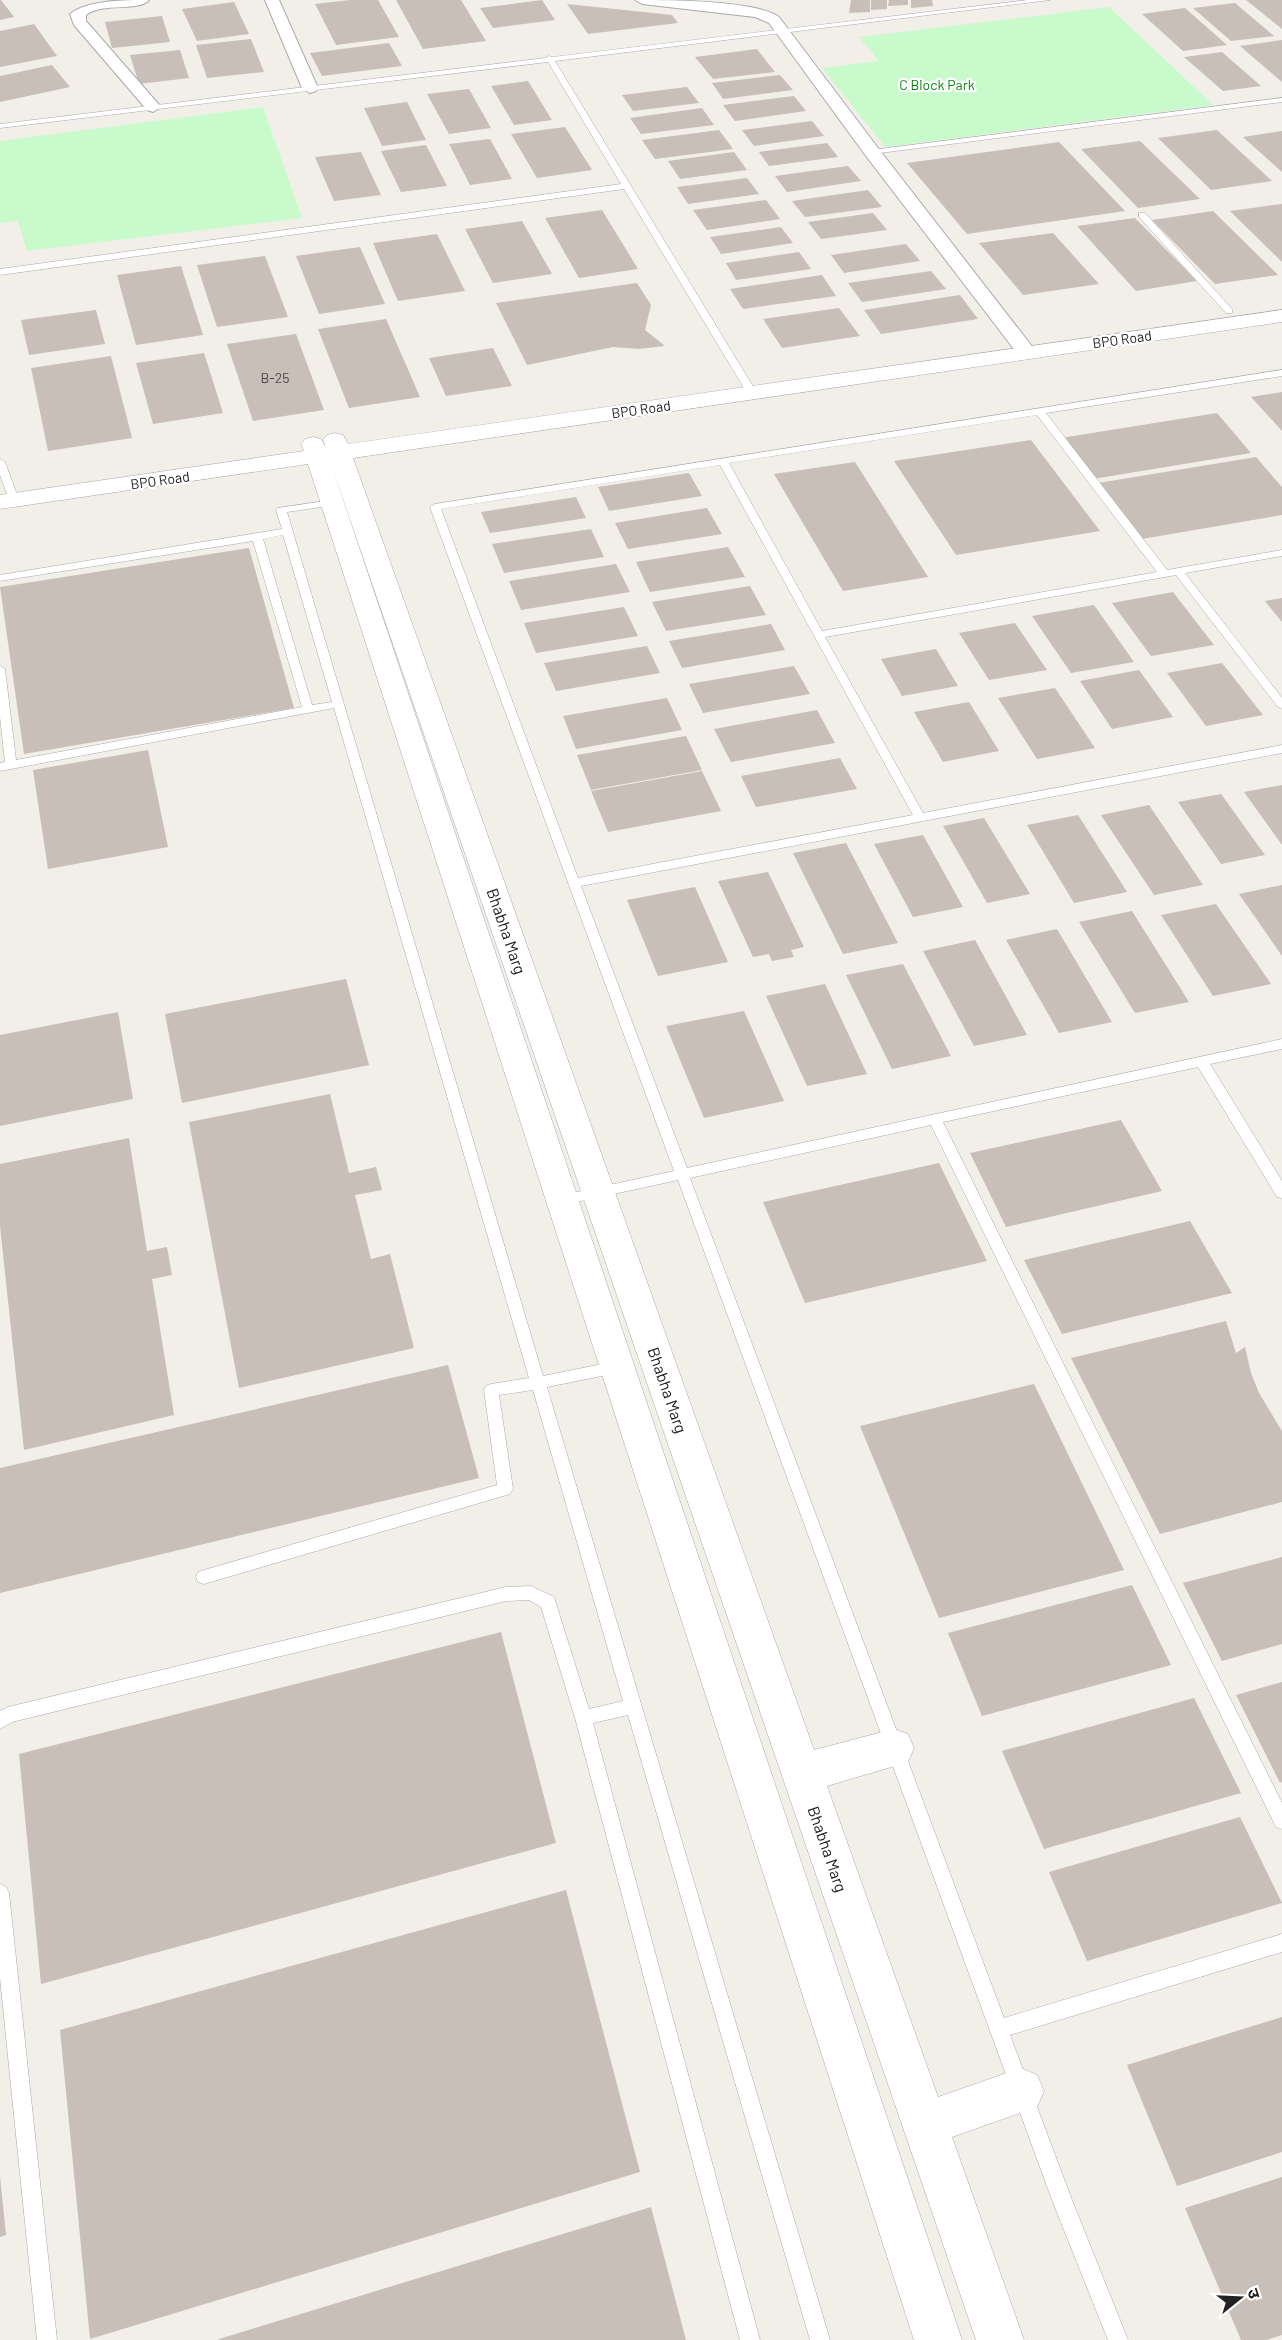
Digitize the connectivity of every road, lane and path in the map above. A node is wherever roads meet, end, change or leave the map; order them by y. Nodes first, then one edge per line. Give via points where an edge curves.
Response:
1 (142, 0) edge
2 (272, 0) edge
3 (642, 0) edge
4 (1046, 0) edge
5 (949, 2) dead end
6 (949, 11) junction
7 (780, 30) junction
8 (549, 58) junction
9 (310, 88) junction
10 (1282, 100) edge
11 (153, 107) junction
12 (0, 126) edge
13 (872, 152) junction
14 (626, 186) junction
15 (1142, 216) dead end
16 (0, 272) edge
17 (1282, 303) edge
18 (1229, 310) junction
19 (1282, 316) edge
20 (1022, 347) junction
21 (1282, 373) edge
22 (748, 387) junction
23 (1039, 411) junction
24 (326, 448) junction
25 (723, 461) junction
26 (0, 462) edge
27 (5, 493) edge
28 (332, 503) junction
29 (287, 531) junction
30 (257, 537) junction
31 (1282, 553) edge
32 (1179, 572) junction
33 (1164, 574) junction
34 (0, 578) edge
35 (819, 635) junction
36 (0, 669) edge
37 (338, 704) junction
38 (1282, 705) edge
39 (308, 710) junction
40 (1282, 749) edge
41 (5, 766) edge
42 (920, 818) junction
43 (574, 883) junction
44 (1282, 1044) edge
45 (1201, 1061) junction
46 (935, 1119) junction
47 (681, 1174) junction
48 (598, 1192) junction
49 (1282, 1194) edge
50 (562, 1200) junction
51 (617, 1367) junction
52 (538, 1383) junction
53 (204, 1577) dead end
54 (633, 1706) junction
55 (583, 1718) junction
56 (0, 1721) edge
57 (894, 1748) junction
58 (801, 1773) junction
59 (1282, 1821) edge
60 (0, 1893) edge
61 (1282, 1943) edge
62 (999, 2029) junction
63 (1022, 2091) junction
64 (924, 2124) junction
65 (47, 2340) edge
66 (750, 2340) edge
67 (820, 2340) edge
68 (939, 2340) edge
69 (1000, 2340) edge
70 (1118, 2340) edge

1 - 11 street via 96,5 78,15 79,21
2 - 9 street
3 - 7 street via 766,14
4 - 6 lane
5 - 6 lane
6 - 7 lane
7 - 8 lane
7 - 13 street
8 - 9 lane
8 - 14 lane
9 - 11 lane
10 - 13 lane
11 - 12 lane
13 - 20 street
14 - 16 lane
14 - 22 lane
15 - 18 lane
17 - 18 street, BPO Road
18 - 20 street, BPO Road
19 - 20 street, BPO Road
20 - 22 street, BPO Road
21 - 23 lane
22 - 24 street, BPO Road
23 - 25 lane
23 - 33 lane
24 - 27 street, BPO Road
24 - 28 street, Bhabha Marg
24 - 48 street, Bhabha Marg
25 - 35 lane
25 - 43 lane via 435,507
26 - 27 lane
28 - 29 lane via 281,510
28 - 50 street, Bhabha Marg
29 - 30 lane
29 - 37 lane
30 - 34 lane
30 - 39 lane
31 - 32 lane
32 - 33 lane
32 - 38 lane
33 - 35 lane
35 - 42 lane
36 - 41 lane
37 - 39 lane
37 - 52 lane
39 - 41 lane
40 - 42 lane
42 - 43 lane
43 - 47 lane
44 - 45 lane
45 - 46 lane
45 - 49 lane
46 - 47 lane
46 - 59 lane
47 - 48 lane
47 - 57 lane
48 - 50 lane
48 - 58 street, Bhabha Marg
50 - 51 street, Bhabha Marg
51 - 52 lane
51 - 68 street, Bhabha Marg
52 - 53 lane via 491,1390 505,1489
52 - 54 lane
54 - 55 lane
54 - 67 lane
55 - 56 lane via 548,1602 531,1593 506,1594 8,1715
55 - 66 lane
57 - 58 street
57 - 62 lane
58 - 64 street, Bhabha Marg
60 - 65 lane
61 - 62 lane
62 - 63 lane
63 - 64 street
63 - 70 lane
64 - 69 street, Bhabha Marg

